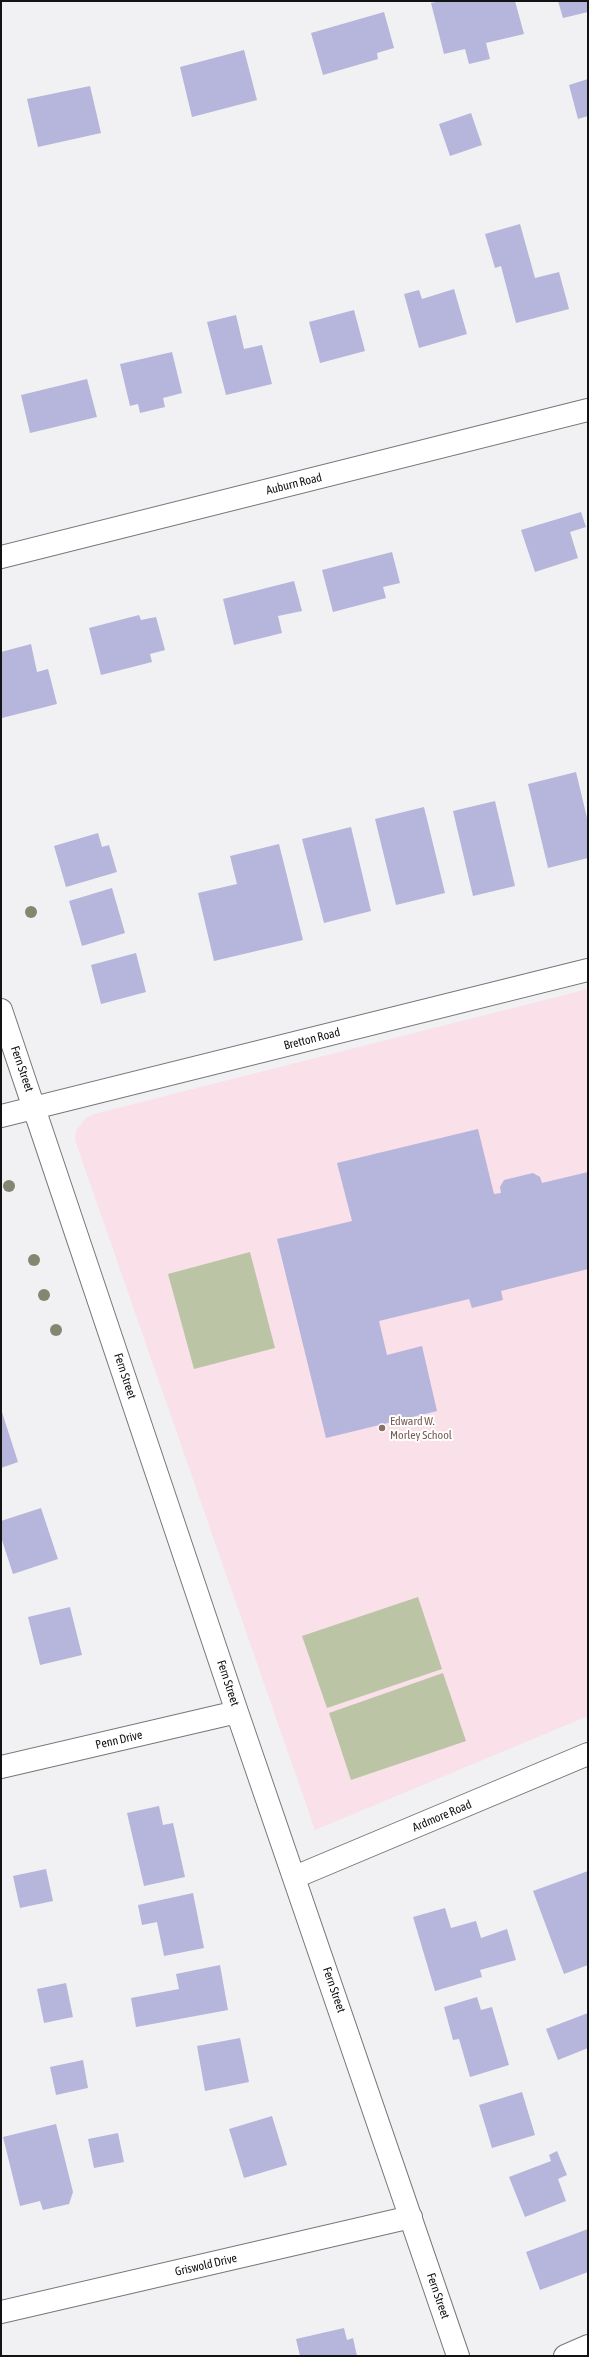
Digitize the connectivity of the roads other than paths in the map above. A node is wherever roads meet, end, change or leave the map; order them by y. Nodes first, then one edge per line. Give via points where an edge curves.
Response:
1 (588, 410) edge
2 (1, 557) edge
3 (588, 970) edge
4 (1, 1010) edge
5 (35, 1107) junction
6 (1, 1116) edge
7 (237, 1712) junction
8 (588, 1754) edge
9 (1, 1767) edge
10 (296, 1878) junction
11 (411, 2217) junction
12 (1, 2312) edge
13 (588, 2346) edge
14 (458, 2356) edge
15 (564, 2356) edge

1 - 2 street, Auburn Road
3 - 5 street, Bretton Road
4 - 5 street, Fern Street
5 - 6 street, Bretton Road
5 - 7 street, Fern Street
7 - 9 street, Penn Drive
7 - 10 street, Fern Street
8 - 10 street, Ardmore Road
10 - 11 street, Fern Street
11 - 12 street, Griswold Drive
11 - 14 street, Fern Street
13 - 15 street

